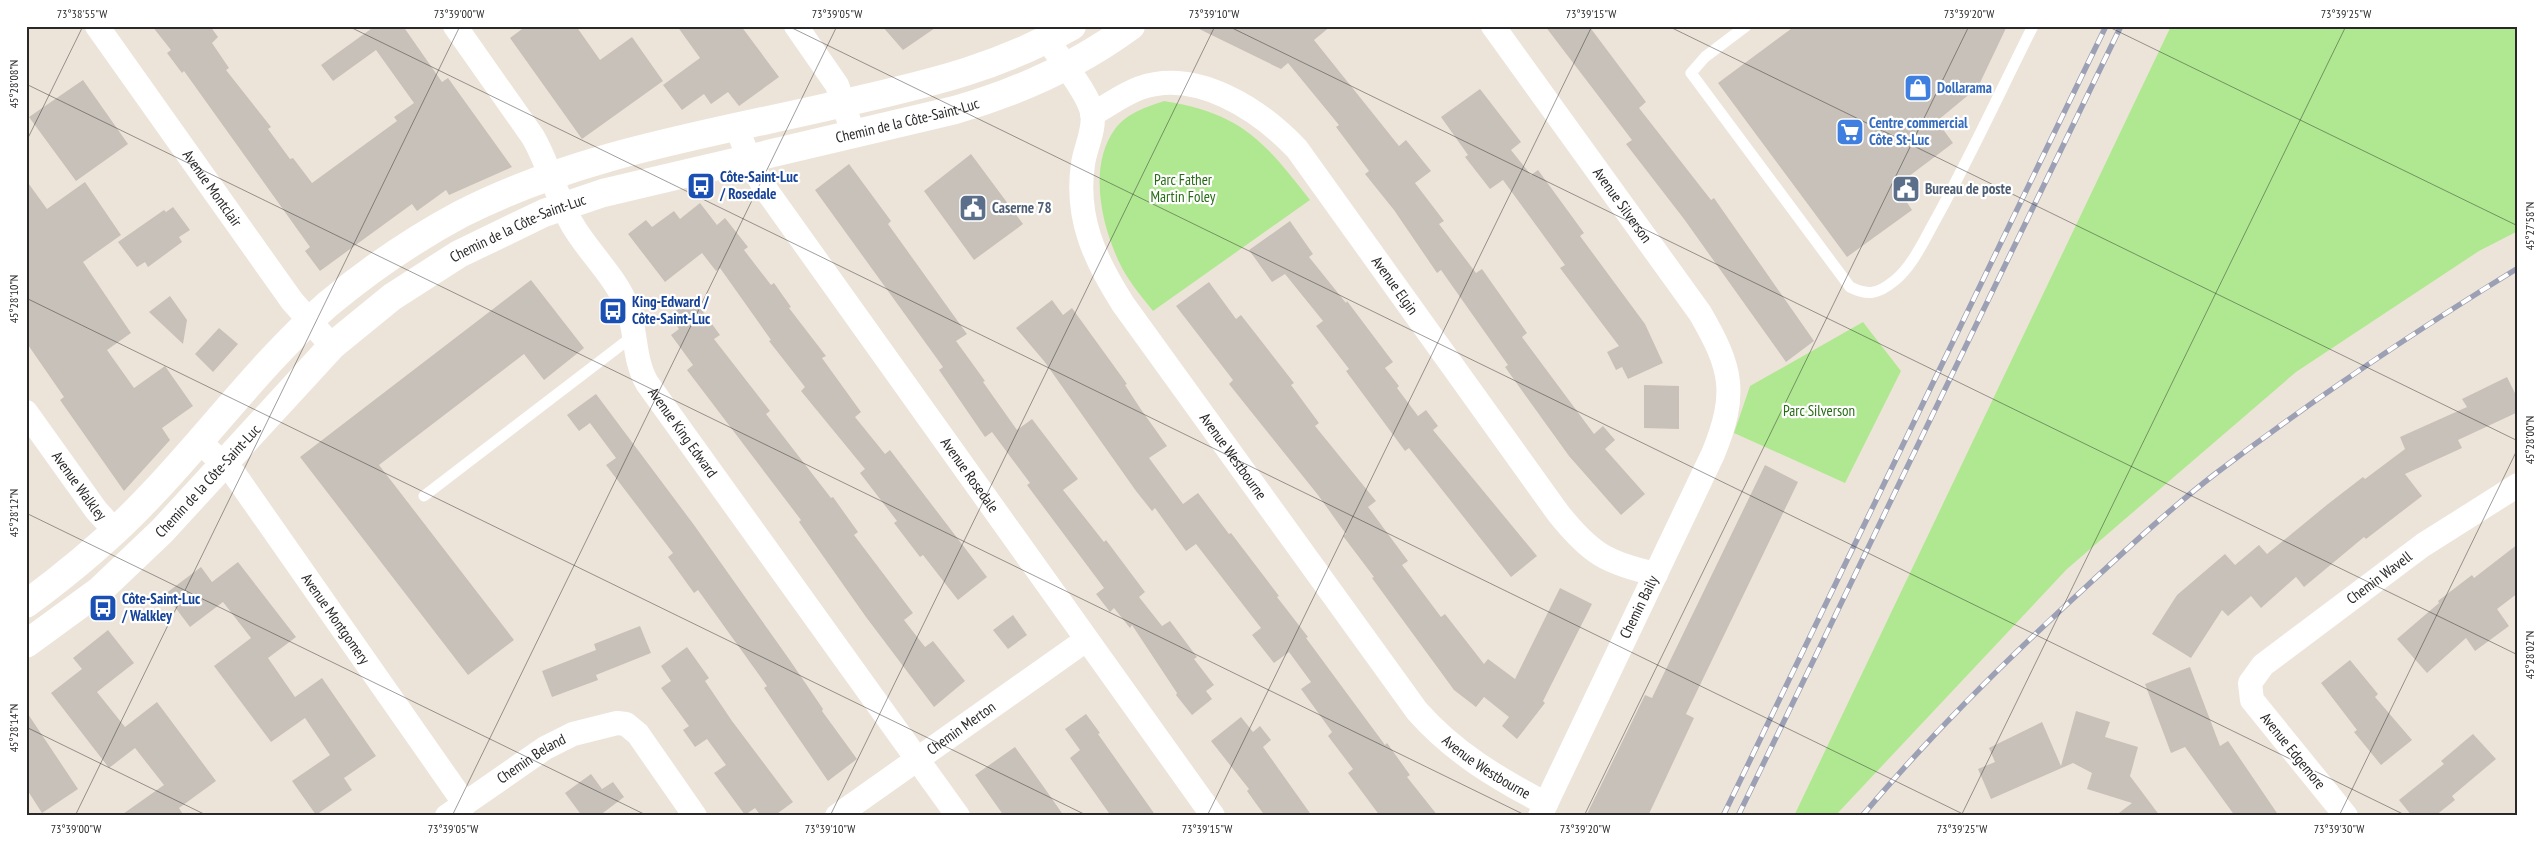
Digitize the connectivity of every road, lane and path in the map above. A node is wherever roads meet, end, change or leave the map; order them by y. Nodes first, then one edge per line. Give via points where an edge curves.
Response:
1 (98, 26) edge
2 (455, 26) edge
3 (796, 26) edge
4 (1072, 26) edge
5 (1131, 26) edge
6 (1492, 26) edge
7 (1746, 26) edge
8 (2033, 26) edge
9 (1048, 40) junction
10 (1065, 67) junction
11 (844, 104) junction
12 (1092, 114) junction
13 (737, 128) junction
14 (854, 133) junction
15 (749, 159) junction
16 (552, 175) junction
17 (563, 206) junction
18 (310, 322) junction
19 (633, 336) junction
20 (332, 346) junction
21 (1729, 396) joint
22 (26, 412) edge
23 (200, 441) junction
24 (223, 462) junction
25 (2518, 485) edge
26 (424, 496) dead end
27 (114, 531) junction
28 (138, 554) junction
29 (1656, 574) junction
30 (26, 604) edge
31 (1086, 640) junction
32 (26, 644) edge
33 (2250, 683) joint
34 (918, 760) junction
35 (456, 810) edge
36 (1543, 810) edge
37 (695, 816) edge
38 (838, 816) edge
39 (958, 816) edge
40 (1213, 816) edge
41 (2346, 816) edge

1 - 18 street, Avenue Montclair
2 - 16 street, Avenue King Edward via 533,137
3 - 11 street via 830,74
4 - 9 main road, Chemin de la Côte-Saint-Luc
5 - 10 main road, Chemin de la Côte-Saint-Luc
6 - 21 street, Avenue Silverson via 1700,313 1717,342 1726,368
7 - 8 lane via 1705,57 1691,73 1850,287 1863,294 1880,290 1896,280 1908,264 1949,195
9 - 10 street
9 - 11 main road, Chemin de la Côte-Saint-Luc via 974,71
10 - 12 street via 1086,98
10 - 14 main road, Chemin de la Côte-Saint-Luc via 978,104
11 - 13 main road, Chemin de la Côte-Saint-Luc
11 - 14 street
12 - 29 street, Avenue Elgin via 1141,88 1180,84 1224,96 1257,113 1278,130 1297,149 1579,539 1603,558
12 - 36 street, Avenue Westbourne via 1082,174 1084,218 1101,269 1123,304 1417,711 1469,760
13 - 15 street, Avenue Rosedale
13 - 16 main road, Chemin de la Côte-Saint-Luc via 627,152
14 - 15 main road, Chemin de la Côte-Saint-Luc
15 - 17 main road, Chemin de la Côte-Saint-Luc via 603,192
15 - 31 street, Avenue Rosedale via 764,187
16 - 17 street, Avenue King Edward
16 - 18 main road, Chemin de la Côte-Saint-Luc via 496,197 418,239 364,276
17 - 19 street, Avenue King Edward via 577,232 623,297 630,314
17 - 20 main road, Chemin de la Côte-Saint-Luc via 483,241 434,268 392,296
18 - 20 street, Avenue Montclair
18 - 23 main road, Chemin de la Côte-Saint-Luc via 267,364
19 - 26 lane
19 - 34 street, Avenue King Edward via 647,383
20 - 24 main road, Chemin de la Côte-Saint-Luc
21 - 29 street, Chemin Baily via 1726,424
22 - 27 street, Avenue Walkley
23 - 24 street, Avenue Montgomery
23 - 27 main road, Chemin de la Côte-Saint-Luc
24 - 28 main road, Chemin de la Côte-Saint-Luc
24 - 35 street, Avenue Montgomery via 235,474
25 - 33 street, Chemin Wavell via 2424,545 2281,651 2257,671
27 - 28 main road, Avenue Walkley
27 - 30 main road, Chemin de la Côte-Saint-Luc
28 - 32 main road, Chemin de la Côte-Saint-Luc via 100,590
29 - 36 street, Chemin Baily
31 - 34 street, Chemin Merton
31 - 40 street, Avenue Rosedale
33 - 41 street, Avenue Edgemore via 2252,700
34 - 38 street, Chemin Merton
34 - 39 street, Avenue King Edward
35 - 37 street, Chemin Beland via 544,748 600,726 626,724 638,734

